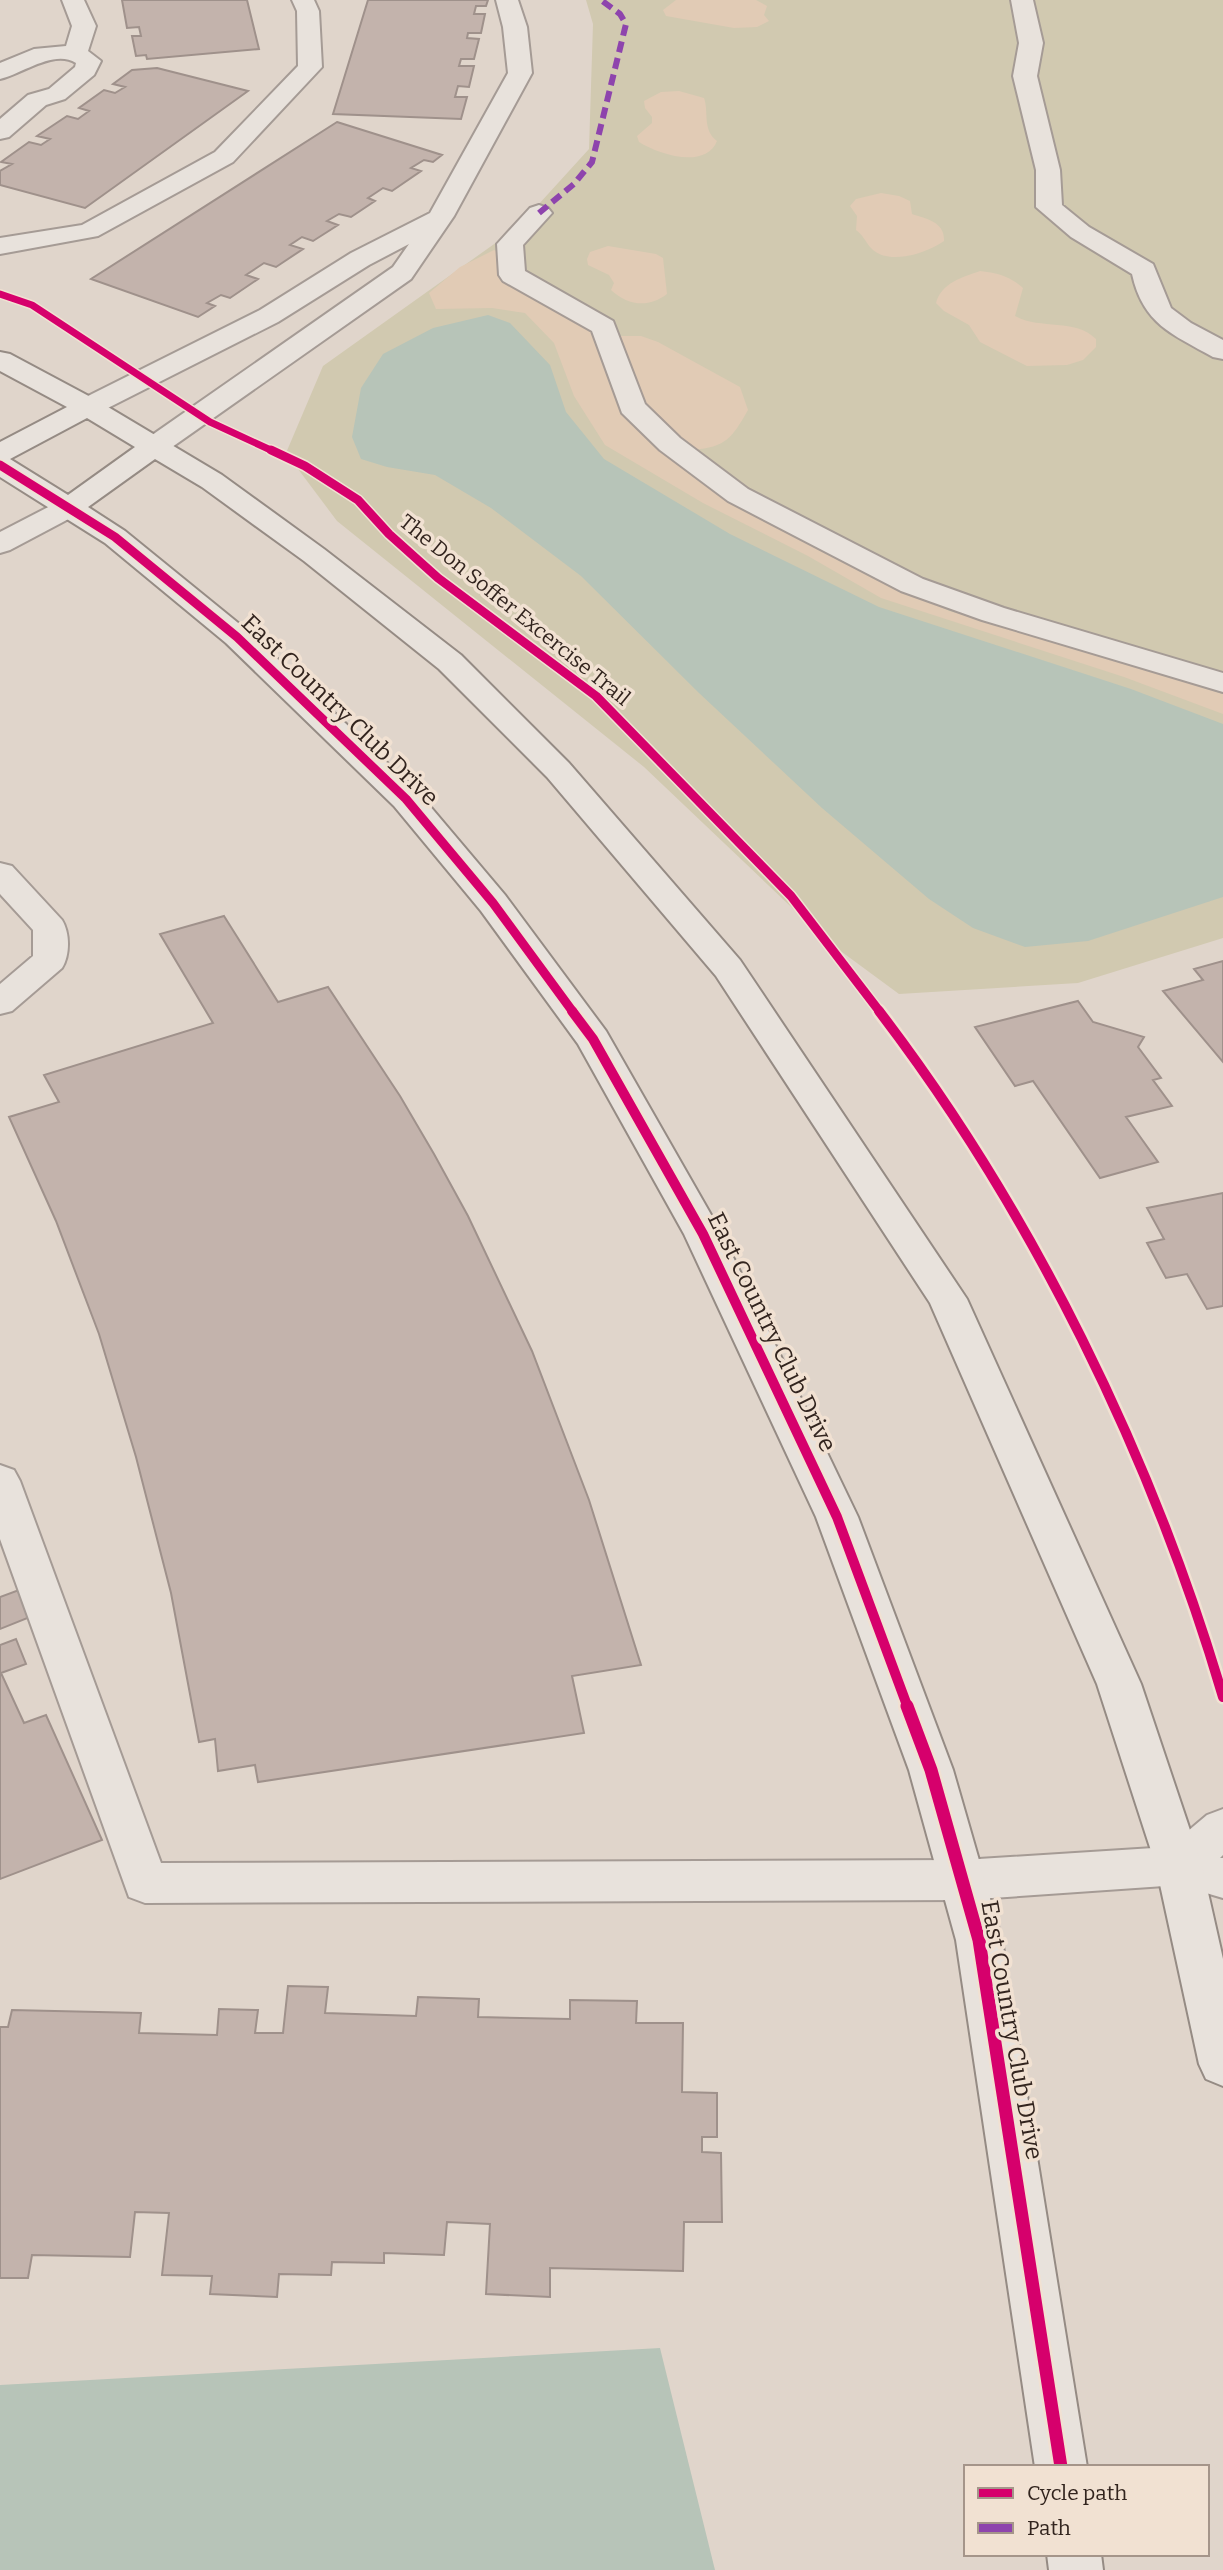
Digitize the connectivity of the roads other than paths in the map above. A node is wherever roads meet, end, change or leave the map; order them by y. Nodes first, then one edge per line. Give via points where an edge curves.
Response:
1 (73, 0) edge
2 (303, 0) edge
3 (507, 0) edge
4 (1022, 0) edge
5 (76, 53) junction
6 (0, 72) edge
7 (0, 89) edge
8 (37, 100) junction
9 (0, 132) edge
10 (538, 213) dead end
11 (442, 216) junction
12 (0, 246) edge
13 (302, 295) junction
14 (349, 311) junction
15 (1223, 351) edge
16 (0, 360) edge
17 (88, 407) junction
18 (155, 446) junction
19 (0, 453) edge
20 (0, 465) edge
21 (68, 508) junction
22 (0, 544) edge
23 (1223, 683) edge
24 (0, 873) edge
25 (0, 1003) edge
26 (0, 1481) edge
27 (1223, 1828) edge
28 (1179, 1866) junction
29 (1223, 1878) edge
30 (963, 1880) junction
31 (1223, 2064) edge
32 (1061, 2465) edge

1 - 5 street via 84,26
2 - 12 street via 308,11 310,67 224,157 89,231
3 - 11 street via 520,73
4 - 15 street via 1031,43 1025,76 1048,170 1049,207 1080,232 1144,270 1148,294 1160,315
5 - 6 street via 42,54
5 - 8 street via 89,61 86,70 57,94
7 - 8 street
8 - 9 street
10 - 23 street via 510,244 512,275 604,327 632,407 670,444 738,495 912,585
11 - 13 street
11 - 14 street via 402,273
13 - 14 street
13 - 17 street
14 - 18 street
16 - 17 street
17 - 18 street
17 - 19 street
18 - 21 street
18 - 28 street via 314,555 450,662 558,770 728,968 948,1299 1119,1684
20 - 21 street, East Country Club Drive
21 - 22 street
21 - 30 street, East Country Club Drive via 115,537 237,637 406,799 493,902 593,1039 703,1234 837,1517 930,1770
24 - 25 street via 50,928 50,960
26 - 30 street via 145,1883
27 - 28 street
28 - 29 street
28 - 30 street
28 - 31 street
30 - 32 street, East Country Club Drive via 979,1940

